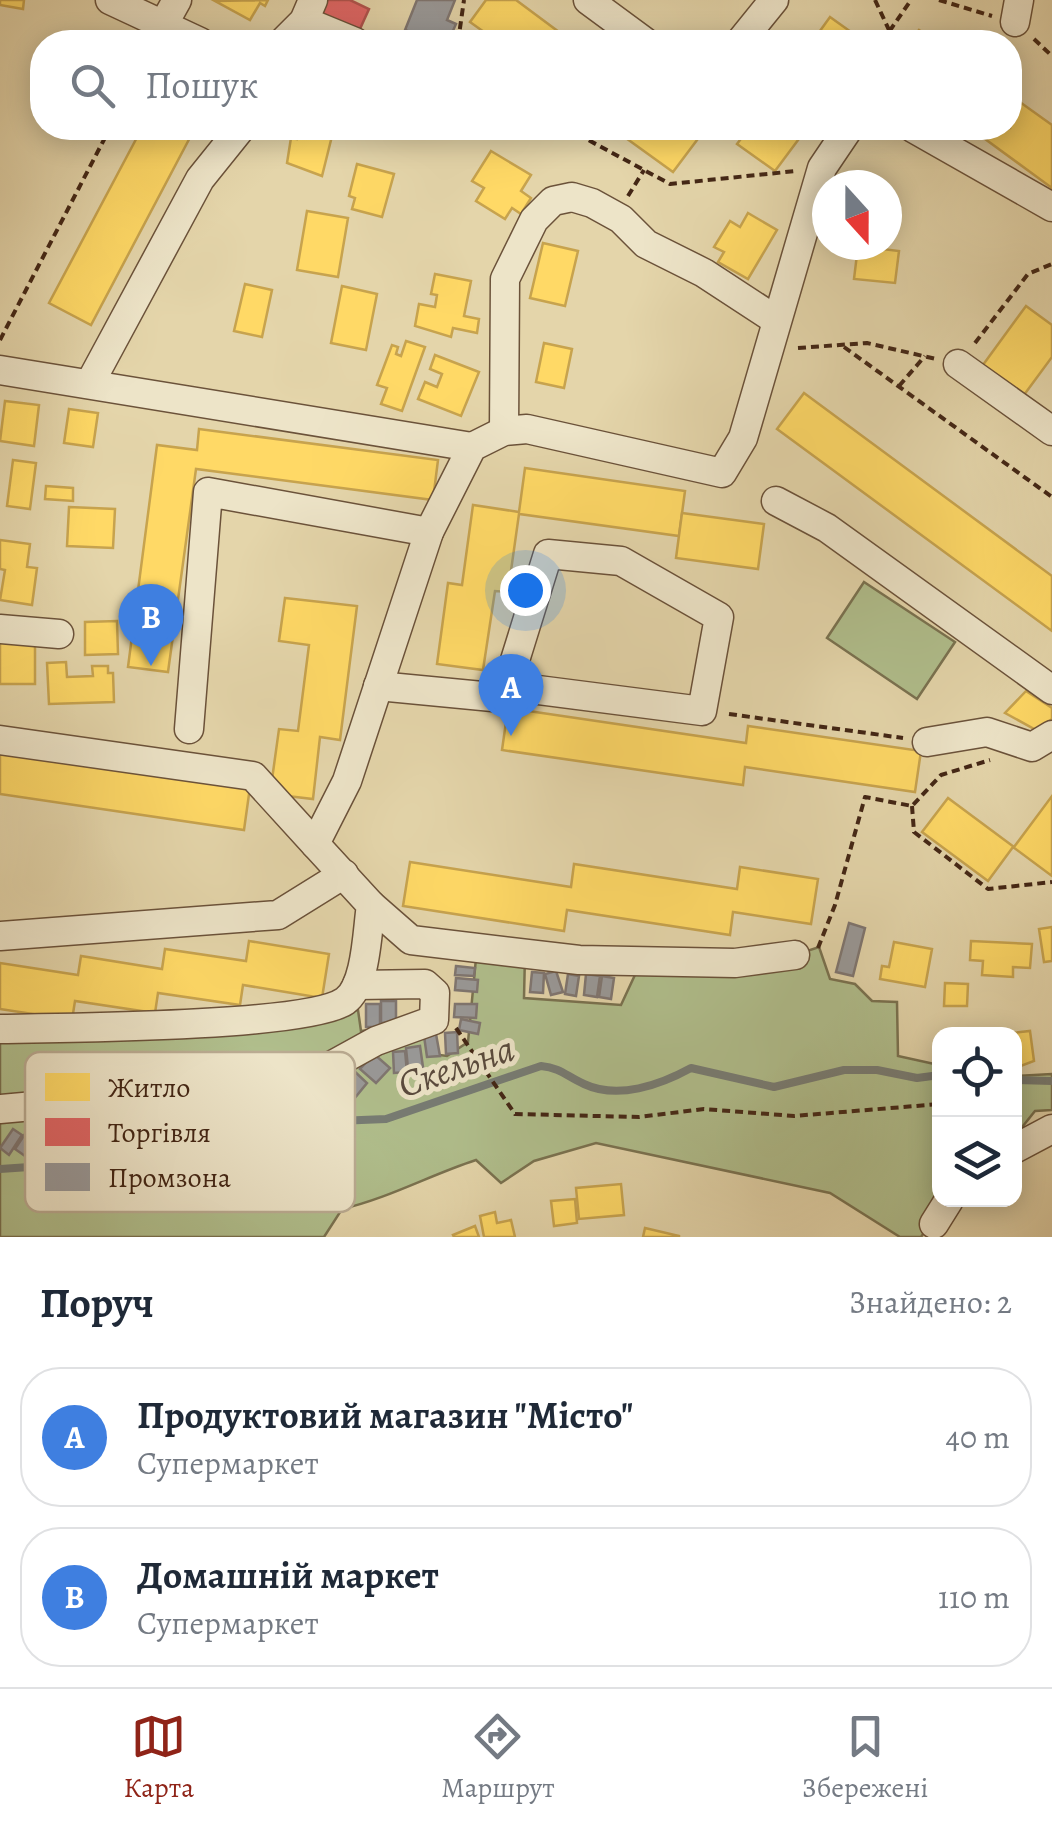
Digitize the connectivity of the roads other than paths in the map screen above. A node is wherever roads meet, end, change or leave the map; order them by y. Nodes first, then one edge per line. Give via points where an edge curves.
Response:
1 (110, 0) edge
2 (177, 0) edge
3 (588, 0) edge
4 (774, 0) edge
5 (308, 11) edge
6 (162, 27) junction
7 (170, 30) edge
8 (337, 30) edge
9 (629, 30) edge
10 (750, 30) edge
11 (231, 140) edge
12 (840, 140) edge
13 (934, 140) edge
14 (1052, 207) edge
15 (776, 320) junction
16 (958, 364) road end
17 (0, 370) edge
18 (90, 383) junction
19 (504, 431) junction
20 (1052, 431) edge
21 (472, 447) junction
22 (776, 501) dead end
23 (429, 532) junction
24 (0, 630) edge
25 (59, 634) dead end
26 (378, 686) junction
27 (507, 686) junction
28 (1052, 690) edge
29 (0, 740) edge
30 (1042, 741) edge
31 (928, 742) road end
32 (188, 747) junction
33 (315, 844) junction
34 (344, 874) junction
35 (371, 906) junction
36 (0, 936) edge
37 (796, 956) road end
38 (357, 985) junction
39 (0, 1029) edge
40 (355, 1053) edge
41 (25, 1107) edge
42 (0, 1109) edge
43 (1052, 1129) edge
44 (1022, 1144) edge
45 (945, 1207) edge
46 (934, 1224) dead end

1 - 6 street
2 - 6 street
3 - 9 street
4 - 10 street
5 - 8 street
6 - 7 street
11 - 18 street via 200,179
12 - 15 street via 822,168
13 - 14 street
15 - 19 street via 743,438 722,474 528,430
15 - 19 street via 646,244 592,203 554,201 534,220 505,279
16 - 20 street
17 - 18 street
18 - 21 street
19 - 21 street
21 - 23 street
22 - 28 street via 827,528
23 - 26 street
23 - 32 street via 208,492
24 - 25 street
26 - 27 street via 503,698
26 - 33 street via 348,781
27 - 27 street via 702,711 719,616 621,561 548,554
29 - 32 street
30 - 31 street via 987,732
32 - 33 street via 253,776
33 - 34 street
34 - 35 street
34 - 36 street via 278,914
35 - 37 street via 411,940 561,958 687,963
35 - 38 street
38 - 39 street via 345,1000 312,1012
38 - 40 street via 425,984 434,992 434,1020
41 - 42 street
43 - 44 street
45 - 46 street

